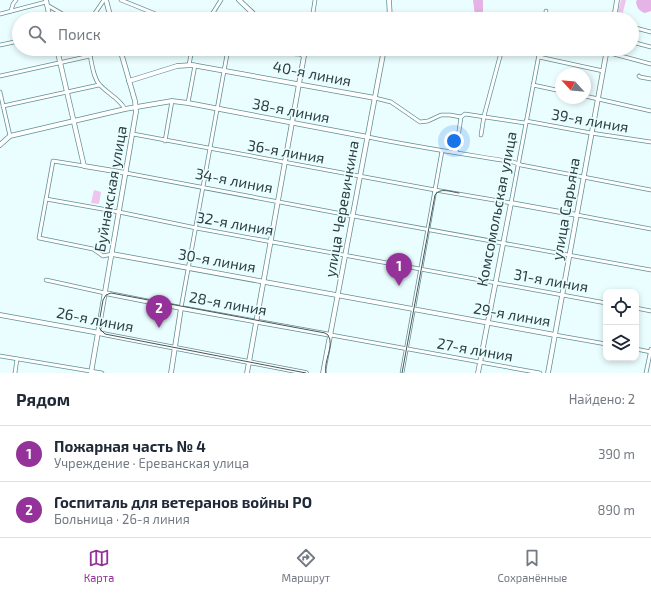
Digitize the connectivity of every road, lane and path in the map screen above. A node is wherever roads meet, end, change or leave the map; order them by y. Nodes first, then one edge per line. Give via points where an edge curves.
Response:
1 (16, 0) edge
2 (105, 0) edge
3 (121, 0) edge
4 (221, 0) edge
5 (239, 0) edge
6 (315, 0) edge
7 (389, 0) edge
8 (617, 0) edge
9 (46, 2) edge
10 (130, 2) edge
11 (11, 11) junction
12 (48, 12) edge
13 (61, 12) edge
14 (96, 12) edge
15 (109, 12) edge
16 (152, 12) edge
17 (213, 12) edge
18 (252, 12) edge
19 (313, 12) edge
20 (390, 12) edge
21 (615, 12) edge
22 (0, 14) edge
23 (639, 29) edge
24 (651, 32) edge
25 (12, 42) edge
26 (639, 44) edge
27 (0, 45) edge
28 (651, 47) edge
29 (59, 56) edge
30 (90, 56) joint
31 (122, 56) edge
32 (191, 56) edge
33 (227, 56) edge
34 (302, 56) edge
35 (383, 56) edge
36 (500, 56) edge
37 (606, 56) edge
38 (626, 56) edge
39 (539, 57) joint
40 (60, 62) junction
41 (189, 64) junction
42 (651, 64) edge
43 (195, 65) junction
44 (225, 70) junction
45 (603, 71) junction
46 (0, 76) edge
47 (639, 76) dead end
48 (651, 79) edge
49 (130, 81) junction
50 (299, 84) junction
51 (99, 85) junction
52 (533, 85) junction
53 (555, 90) edge
54 (0, 92) edge
55 (66, 92) junction
56 (591, 97) edge
57 (375, 98) junction
58 (598, 99) junction
59 (172, 101) junction
60 (188, 103) junction
61 (3, 106) junction
62 (136, 107) junction
63 (217, 108) junction
64 (125, 109) junction
65 (651, 111) edge
66 (484, 116) junction
67 (461, 117) junction
68 (74, 121) junction
69 (526, 122) junction
70 (292, 123) junction
71 (592, 133) junction
72 (133, 134) junction
73 (481, 135) dead end
74 (10, 136) junction
75 (368, 137) junction
76 (165, 141) junction
77 (651, 142) edge
78 (0, 145) edge
79 (210, 149) junction
80 (442, 150) junction
81 (456, 152) junction
82 (285, 163) junction
83 (518, 164) junction
84 (84, 166) junction
85 (126, 173) junction
86 (361, 176) junction
87 (584, 177) junction
88 (203, 188) junction
89 (435, 190) junction
90 (651, 190) edge
91 (46, 198) junction
92 (278, 202) junction
93 (510, 203) junction
94 (119, 212) junction
95 (577, 215) junction
96 (354, 216) junction
97 (196, 228) junction
98 (651, 229) edge
99 (428, 230) junction
100 (270, 242) junction
101 (502, 243) junction
102 (112, 254) junction
103 (570, 255) junction
104 (346, 256) junction
105 (188, 268) junction
106 (421, 269) junction
107 (651, 270) edge
108 (46, 280) dead end
109 (262, 281) junction
110 (496, 282) junction
111 (105, 293) junction
112 (339, 295) junction
113 (562, 295) junction
114 (603, 302) edge
115 (181, 308) junction
116 (639, 309) edge
117 (414, 310) junction
118 (651, 311) edge
119 (0, 315) edge
120 (256, 322) junction
121 (488, 322) junction
122 (98, 333) junction
123 (331, 335) junction
124 (555, 335) junction
125 (603, 343) edge
126 (175, 348) junction
127 (406, 349) junction
128 (639, 349) edge
129 (651, 351) edge
130 (0, 356) edge
131 (17, 359) junction
132 (249, 362) junction
133 (480, 362) junction
134 (91, 372) edge
135 (14, 373) edge
136 (102, 373) edge
137 (171, 373) edge
138 (247, 373) edge
139 (304, 373) edge
140 (323, 373) edge
141 (402, 373) edge
142 (478, 373) edge
143 (540, 373) edge
144 (548, 373) edge
145 (646, 373) edge

1 - 11 street
2 - 14 street
2 - 15 street
3 - 10 street
4 - 17 street
5 - 18 street
6 - 19 street
7 - 20 street
8 - 21 street
9 - 11 street
9 - 12 street
9 - 13 street
10 - 16 street
11 - 22 street
23 - 24 street
25 - 27 street
26 - 28 street
29 - 40 street
30 - 40 street
30 - 51 street
31 - 49 street, Буйнакская улица
32 - 41 street
33 - 44 street
34 - 50 street
35 - 57 street, улица Черевичкина
36 - 66 street
37 - 45 street, улица Сарьяна
38 - 42 street
39 - 45 street
39 - 52 street, Комсомольская улица
40 - 46 street
40 - 55 street
41 - 43 street, 40-я линия
41 - 49 street, 40-я линия
43 - 44 street, 40-я линия
43 - 60 street
44 - 50 street, 40-я линия
44 - 63 street
45 - 58 street, улица Сарьяна
47 - 48 street
49 - 62 street, Буйнакская улица
50 - 57 street, 40-я линия
50 - 70 street
51 - 55 street
51 - 64 street via 122,103
52 - 53 street
52 - 69 street, Комсомольская улица
54 - 61 street
55 - 61 street
55 - 68 street
56 - 58 street
57 - 67 street, 40-я линия via 394,104 420,122 441,115
57 - 75 street, улица Черевичкина
58 - 65 street
58 - 71 street, улица Сарьяна
59 - 60 street, 38-я линия
59 - 62 street, 38-я линия
59 - 76 street
60 - 63 street, 38-я линия
61 - 74 street
62 - 64 street, 38-я линия
62 - 72 street, Буйнакская улица
63 - 70 street, 38-я линия
63 - 79 street
64 - 68 street, 38-я линия
66 - 67 street, 39-я линия via 465,114
66 - 69 street, 39-я линия
66 - 73 street
67 - 81 street
68 - 74 street, 38-я линия
68 - 84 street
69 - 71 street, 39-я линия
69 - 83 street, Комсомольская улица
70 - 75 street, 38-я линия
70 - 82 street
71 - 77 street, 39-я линия
71 - 87 street, улица Сарьяна
72 - 76 street, 36-я линия
72 - 85 street, Буйнакская улица
74 - 78 street
75 - 80 street, 38-я линия
75 - 86 street, улица Черевичкина
76 - 79 street, 36-я линия
79 - 82 street, 36-я линия
79 - 88 street
80 - 81 street, 38-я линия
80 - 89 street
81 - 83 street, 38-я линия
82 - 86 street, 36-я линия
82 - 92 street
83 - 87 street, 38-я линия
83 - 93 street, Комсомольская улица
84 - 85 street, 34-я линия
84 - 91 street, 34-я линия via 53,162
85 - 88 street, 34-я линия
85 - 94 street, Буйнакская улица
86 - 89 street, 36-я линия
86 - 96 street, улица Черевичкина
87 - 90 street, 38-я линия
87 - 95 street, улица Сарьяна
88 - 92 street, 34-я линия
88 - 97 street
89 - 93 street, 36-я линия
89 - 99 street
91 - 94 street, 32-я линия
91 - 102 street, 30-я линия via 39,238 93,249 103,256
92 - 96 street, 34-я линия
92 - 100 street
93 - 95 street
93 - 101 street, Комсомольская улица
94 - 97 street, 32-я линия
94 - 102 street, Буйнакская улица
95 - 98 street
95 - 103 street, улица Сарьяна
96 - 99 street, 34-я линия
96 - 104 street, улица Черевичкина
97 - 100 street, 32-я линия
97 - 105 street
99 - 101 street, 34-я линия
99 - 106 street
100 - 104 street, 32-я линия
100 - 109 street
101 - 103 street, 34-я линия
101 - 110 street, Комсомольская улица
102 - 105 street, 30-я линия
102 - 111 street, Буйнакская улица
103 - 107 street, 34-я линия
103 - 113 street, улица Сарьяна
104 - 106 street, 32-я линия
104 - 112 street, улица Черевичкина
105 - 109 street, 30-я линия
105 - 115 street
106 - 110 street, 31-я линия
106 - 117 street
108 - 111 street, 28-я линия
109 - 112 street, 30-я линия
109 - 120 street
110 - 113 street, 31-я линия
110 - 121 street, Комсомольская улица
111 - 115 street, 28-я линия
111 - 122 street, Буйнакская улица
112 - 117 street, 30-я линия
112 - 123 street, улица Черевичкина
113 - 114 street, 31-я линия
113 - 124 street, улица Сарьяна
115 - 120 street, 28-я линия
115 - 126 street
116 - 118 street
117 - 121 street, 29-я линия
117 - 127 street
119 - 122 street, 26-я линия
120 - 123 street, 28-я линия
120 - 132 street
121 - 124 street, 29-я линия
121 - 133 street, Комсомольская улица
122 - 126 street, 26-я линия
122 - 134 street, Буйнакская улица
123 - 127 street, 28-я линия
123 - 140 street, улица Черевичкина
124 - 125 street, 29-я линия
124 - 144 street, улица Сарьяна
126 - 132 street, 26-я линия
126 - 137 street
127 - 133 street, 27-я линия
127 - 141 street
128 - 129 street
129 - 145 street
130 - 131 street
131 - 134 street
131 - 135 street
132 - 138 street
132 - 139 street, 26-я линия
133 - 142 street, Комсомольская улица
133 - 143 street, 27-я линия
134 - 136 street

